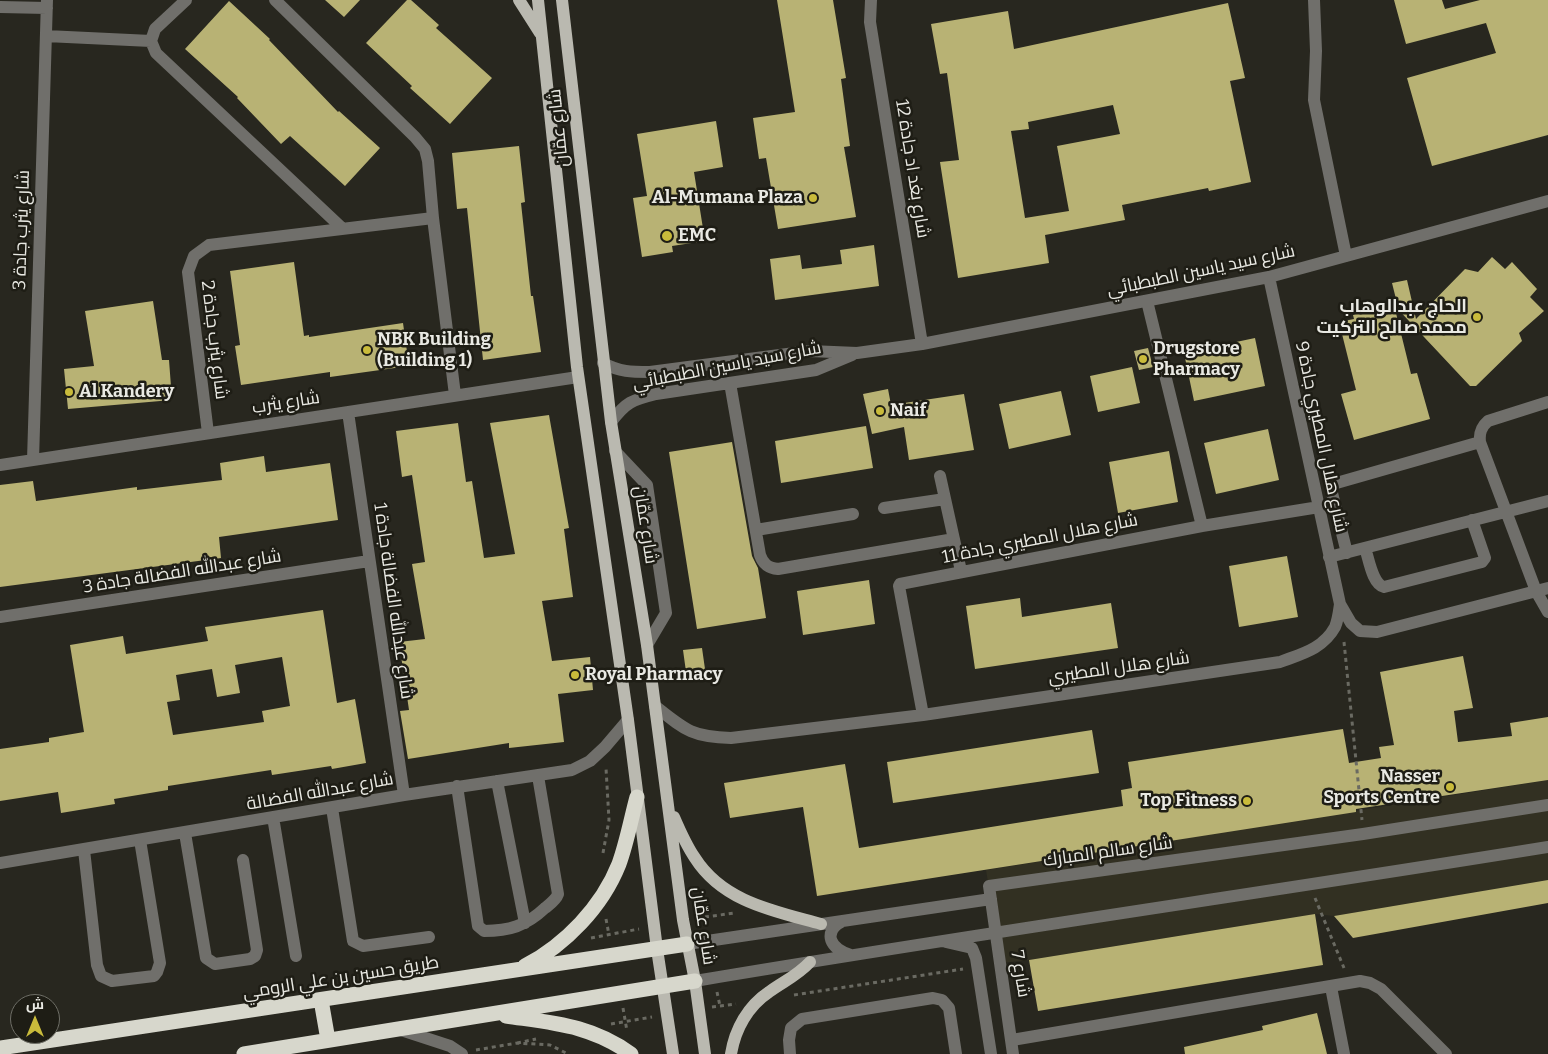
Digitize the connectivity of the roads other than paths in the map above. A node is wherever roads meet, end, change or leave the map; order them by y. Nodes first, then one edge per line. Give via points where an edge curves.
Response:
1 (186, 0) edge
2 (275, 0) edge
3 (538, 0) edge
4 (562, 0) edge
5 (572, 0) edge
6 (871, 0) edge
7 (1314, 0) edge
8 (519, 1) edge
9 (47, 4) edge
10 (0, 7) edge
11 (564, 18) junction
12 (541, 35) junction
13 (46, 36) junction
14 (152, 40) junction
15 (1548, 201) edge
16 (433, 218) junction
17 (342, 228) junction
18 (1346, 256) junction
19 (1269, 277) junction
20 (1147, 301) junction
21 (922, 344) junction
22 (857, 353) junction
23 (603, 363) junction
24 (578, 376) junction
25 (730, 383) junction
26 (455, 395) junction
27 (1548, 402) edge
28 (348, 412) junction
29 (611, 422) junction
30 (208, 433) junction
31 (1480, 442) junction
32 (615, 451) junction
33 (33, 460) junction
34 (0, 465) edge
35 (940, 476) dead end
36 (945, 499) junction
37 (1548, 500) edge
38 (1319, 507) junction
39 (884, 508) dead end
40 (1505, 512) junction
41 (853, 514) dead end
42 (1472, 520) junction
43 (1202, 526) junction
44 (756, 530) junction
45 (954, 540) junction
46 (1365, 548) junction
47 (1348, 552) junction
48 (1329, 557) junction
49 (369, 561) junction
50 (961, 572) junction
51 (1542, 590) edge
52 (1340, 604) junction
53 (1548, 612) edge
54 (0, 618) edge
55 (647, 645) junction
56 (655, 706) junction
57 (923, 715) junction
58 (628, 720) junction
59 (538, 776) junction
60 (497, 781) junction
61 (457, 786) junction
62 (404, 795) junction
63 (637, 797) junction
64 (668, 805) junction
65 (1548, 805) edge
66 (332, 808) junction
67 (273, 817) junction
68 (185, 833) junction
69 (140, 840) junction
70 (1548, 848) edge
71 (84, 850) junction
72 (244, 860) dead end
73 (0, 863) edge
74 (991, 899) junction
75 (843, 921) junction
76 (525, 923) junction
77 (821, 924) junction
78 (995, 932) junction
79 (429, 937) dead end
80 (941, 941) junction
81 (687, 944) junction
82 (656, 949) junction
83 (852, 955) junction
84 (296, 956) dead end
85 (810, 962) junction
86 (515, 971) junction
87 (695, 981) junction
88 (662, 986) junction
89 (1331, 986) junction
90 (321, 1000) junction
91 (492, 1013) junction
92 (398, 1029) junction
93 (328, 1040) junction
94 (1012, 1040) junction
95 (16, 1046) junction
96 (0, 1048) edge
97 (461, 1053) edge
98 (0, 1054) edge
99 (244, 1054) edge
100 (631, 1054) edge
101 (672, 1054) edge
102 (705, 1054) edge
103 (732, 1054) edge
104 (790, 1054) edge
105 (956, 1054) edge
106 (991, 1054) edge
107 (1013, 1054) edge
108 (1344, 1054) edge
109 (1446, 1054) edge

1 - 14 street via 155,29
2 - 16 street via 425,149
3 - 12 main road, شارع عمّان
4 - 11 main road, شارع عمّان
5 - 11 main road
6 - 21 street, شارع بغد اد جادة 12 via 870,22
7 - 18 street via 1314,100
8 - 12 main road
9 - 10 street
9 - 13 street, شارع يثرب جادة 3
11 - 23 main road, شارع عمّان
12 - 24 main road, شارع عمّان
13 - 14 street
13 - 33 street, شارع يثرب جادة 3
14 - 17 street via 156,53
15 - 18 street, شارع سيد ياسين الطبطبائي
16 - 17 street, شارع يثرب جادة 2
16 - 26 street
17 - 30 street, شارع يثرب جادة 2 via 209,245 194,256 188,272
18 - 19 street, شارع سيد ياسين الطبطبائي
19 - 20 street, شارع سيد ياسين الطبطبائي
19 - 38 street, شارع هلال المطيري جادة 9
20 - 21 street, شارع سيد ياسين الطبطبائي
20 - 43 street
21 - 22 street, شارع سيد ياسين الطبطبائي
22 - 23 street, شارع سيد ياسين الطبطبائي via 810,351 641,372 616,370
22 - 25 street, شارع سيد ياسين الطبطبائي via 816,370
23 - 29 main road, شارع عمّان
24 - 26 street, شارع يثرب
24 - 58 main road, شارع عمّان
25 - 29 street, شارع سيد ياسين الطبطبائي via 634,400
25 - 44 street
26 - 28 street, شارع يثرب
27 - 31 street via 1488,421 1480,432
28 - 30 street, شارع يثرب
28 - 49 street, شارع عبدالله الفضالة جادة 1
29 - 32 main road, شارع عمّان
30 - 33 street, شارع يثرب
31 - 40 street
31 - 47 street via 1334,484 1332,493
32 - 55 main road, شارع عمّان
32 - 55 street via 647,485 666,613
33 - 34 street, شارع يثرب
35 - 36 street
36 - 39 street
36 - 45 street
37 - 40 street
38 - 43 street, شارع هلال المطيري جادة 11
38 - 48 street, شارع هلال المطيري جادة 9
40 - 42 street
40 - 51 street
41 - 44 street
42 - 46 street
42 - 46 street via 1485,558 1484,562 1473,565 1384,587 1376,581
43 - 50 street, شارع هلال المطيري جادة 11
44 - 45 street via 762,561 772,568
45 - 50 street
46 - 47 street
47 - 48 street
48 - 52 street, شارع هلال المطيري جادة 9
49 - 54 street, شارع عبدالله الفضالة جادة 3
49 - 62 street, شارع عبدالله الفضالة جادة 1
50 - 57 street, شارع هلال المطيري جادة 11 via 898,586
51 - 52 street via 1377,632 1360,631
51 - 53 street
52 - 57 street, شارع هلال المطيري via 1336,626 1325,640 1313,650 1280,662
55 - 56 main road, شارع عمّان
56 - 57 street, شارع هلال المطيري via 693,733 731,738
56 - 64 main road, شارع عمّان
58 - 59 street, شارع عبدالله الفضالة via 590,761 572,770
58 - 63 main road, شارع عمّان
59 - 60 street, شارع عبدالله الفضالة
59 - 76 street via 558,894
60 - 61 street, شارع عبدالله الفضالة
60 - 76 street
61 - 62 street, شارع عبدالله الفضالة
61 - 76 street via 478,926 484,930 502,931
62 - 66 street, شارع عبدالله الفضالة
63 - 82 main road, شارع عمّان
63 - 86 highway via 618,864 597,903 558,944
64 - 77 main road via 696,860 725,889 764,909
64 - 81 main road, شارع عمّان
65 - 74 street, شارع سالم المبارك via 989,886
66 - 67 street, شارع عبدالله الفضالة
66 - 79 street via 353,941 364,946
67 - 68 street, شارع عبدالله الفضالة
67 - 84 street
68 - 69 street, شارع عبدالله الفضالة
68 - 72 street via 206,958 215,964 250,959 257,950
69 - 71 street, شارع عبدالله الفضالة
69 - 71 street via 160,963 154,976 112,981 101,976
70 - 78 street
71 - 73 street, شارع عبدالله الفضالة
74 - 75 street
74 - 78 street, شارع 7
75 - 77 street
75 - 83 street via 835,926 832,942 837,950
77 - 81 street
78 - 80 street
78 - 94 street, شارع 7
80 - 83 street
80 - 106 street via 972,948
81 - 82 highway, طريق حسين بن علي الرومي
81 - 87 main road, شارع عمّان
82 - 86 highway, طريق حسين بن علي الرومي
82 - 88 main road, شارع عمّان
83 - 85 street
85 - 87 street
85 - 103 main road via 770,991 746,1014 738,1028
86 - 90 highway, طريق حسين بن علي الرومي
87 - 88 highway
87 - 102 main road, شارع عمّان
88 - 91 highway
88 - 101 main road, شارع عمّان
89 - 94 street
89 - 108 street
89 - 109 street via 1360,981 1381,989
90 - 93 highway
90 - 95 highway, طريق حسين بن علي الرومي
91 - 92 highway
91 - 100 highway via 584,1029 609,1039
92 - 93 highway
92 - 97 street via 450,1046
93 - 99 highway
94 - 107 street, شارع 7
95 - 96 highway, طريق حسين بن علي الرومي
95 - 98 highway
104 - 105 street via 791,1028 802,1019 933,998 942,1000 949,1008

